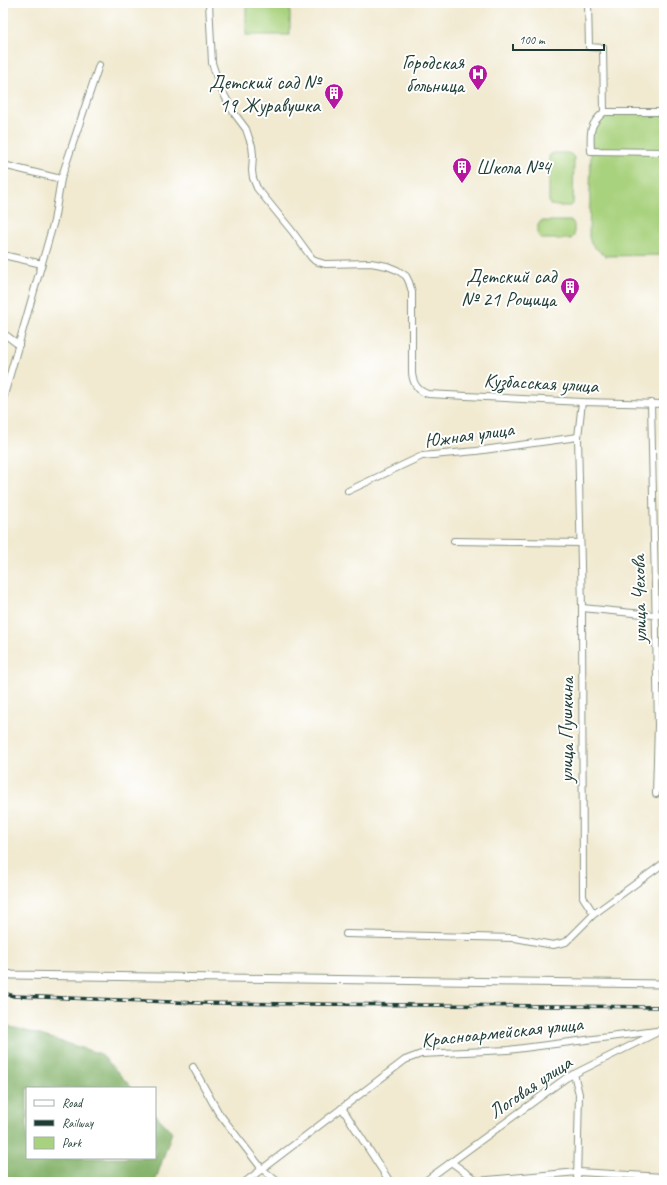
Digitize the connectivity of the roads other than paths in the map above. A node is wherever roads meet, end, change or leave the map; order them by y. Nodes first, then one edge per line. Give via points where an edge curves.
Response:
1 (209, 3) edge
2 (588, 3) edge
3 (99, 65) dead end
4 (604, 112) junction
5 (664, 112) edge
6 (664, 152) edge
7 (3, 165) edge
8 (61, 179) junction
9 (3, 255) edge
10 (42, 264) junction
11 (3, 332) edge
12 (19, 345) junction
13 (3, 399) edge
14 (582, 402) junction
15 (651, 404) junction
16 (664, 404) edge
17 (578, 437) junction
18 (348, 491) dead end
19 (454, 541) dead end
20 (580, 543) junction
21 (582, 608) junction
22 (656, 614) junction
23 (664, 614) edge
24 (661, 724) edge
25 (656, 794) dead end
26 (664, 863) edge
27 (594, 914) junction
28 (346, 934) dead end
29 (3, 973) edge
30 (664, 984) edge
31 (663, 1030) edge
32 (192, 1067) dead end
33 (574, 1074) junction
34 (342, 1108) junction
35 (451, 1162) junction
36 (262, 1169) junction
37 (578, 1172) junction
38 (664, 1178) edge
39 (245, 1182) edge
40 (278, 1182) edge
41 (390, 1182) edge
42 (424, 1182) edge
43 (577, 1182) edge

1 - 14 street, Кузбасская улица via 212,63 220,86 251,142 254,183 315,261 325,264 376,264 397,270 406,276 412,292 412,378 418,389 428,394
2 - 4 street via 589,47 603,48
3 - 8 street
4 - 5 street
4 - 6 street via 595,120 590,132 591,151
7 - 8 street
8 - 10 street via 54,221
9 - 10 street
10 - 12 street
11 - 12 street
12 - 13 street
14 - 15 street, Кузбасская улица
14 - 17 street, улица Пушкина
15 - 16 street, Кузбасская улица
15 - 22 street, улица Чехова
17 - 18 street, Южная улица via 422,456
17 - 20 street, улица Пушкина
19 - 20 street
20 - 21 street, улица Пушкина
21 - 22 street
21 - 27 street, улица Пушкина via 583,897
22 - 23 street
22 - 24 street, улица Чехова
24 - 25 street, улица Чехова
26 - 27 street
27 - 28 street via 566,942 553,945 515,938
29 - 30 street
31 - 33 street, Логовая улица
31 - 34 street, Красноармейская улица via 508,1050 422,1054 405,1060
32 - 36 street via 218,1112
33 - 35 street, Логовая улица
33 - 37 street via 579,1094
34 - 36 street, Красноармейская улица
34 - 41 street
35 - 37 street via 477,1181
35 - 42 street, Логовая улица
36 - 39 street, Красноармейская улица
36 - 40 street
37 - 38 street
37 - 43 street

